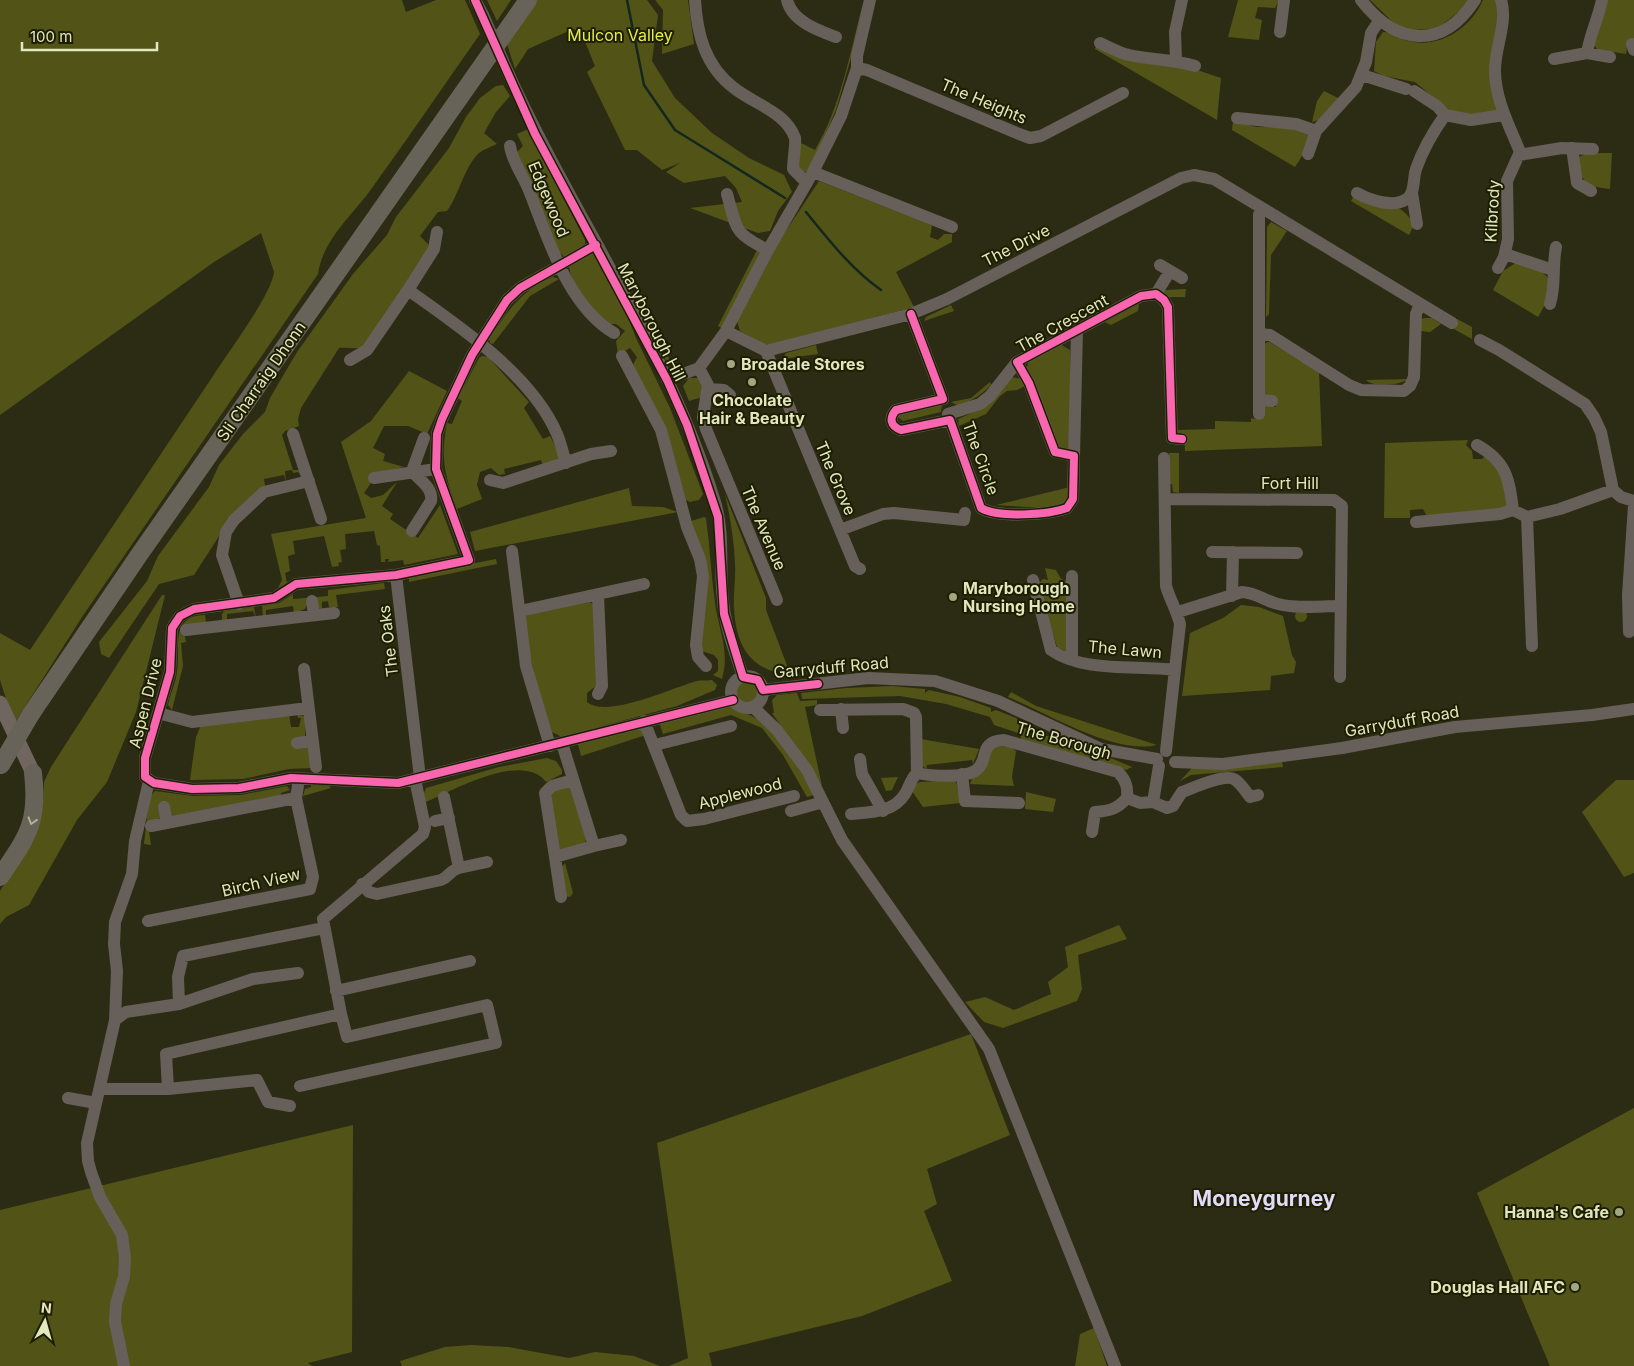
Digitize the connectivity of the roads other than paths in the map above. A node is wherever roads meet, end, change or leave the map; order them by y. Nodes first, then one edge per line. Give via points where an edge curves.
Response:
1 (475, 0) edge
2 (528, 0) edge
3 (695, 0) edge
4 (787, 0) edge
5 (870, 0) edge
6 (1182, 0) edge
7 (1284, 0) edge
8 (1361, 0) edge
9 (1475, 0) edge
10 (1501, 0) edge
11 (1602, 0) edge
12 (1379, 21) junction
13 (1280, 32) dead end
14 (836, 37) dead end
15 (1100, 43) dead end
16 (1587, 53) junction
17 (1610, 57) dead end
18 (1554, 59) dead end
19 (1176, 60) junction
20 (1196, 66) dead end
21 (857, 68) junction
22 (1362, 75) junction
23 (1123, 93) dead end
24 (1445, 115) junction
25 (1504, 115) junction
26 (1237, 118) dead end
27 (1316, 131) junction
28 (510, 146) dead end
29 (1572, 148) junction
30 (1593, 149) dead end
31 (1308, 154) dead end
32 (1520, 155) junction
33 (810, 177) junction
34 (1592, 191) dead end
35 (1357, 193) dead end
36 (1412, 193) junction
37 (726, 194) dead end
38 (1261, 208) junction
39 (1417, 224) dead end
40 (952, 227) dead end
41 (437, 232) dead end
42 (596, 245) junction
43 (1556, 248) dead end
44 (768, 250) junction
45 (1505, 254) junction
46 (560, 264) junction
47 (1498, 268) dead end
48 (1553, 270) junction
49 (1182, 278) dead end
50 (408, 290) junction
51 (1156, 294) junction
52 (1420, 304) junction
53 (1550, 304) dead end
54 (911, 314) junction
55 (1452, 322) dead end
56 (728, 327) junction
57 (1077, 330) junction
58 (614, 333) dead end
59 (1259, 334) junction
60 (1480, 340) dead end
61 (479, 342) junction
62 (769, 350) junction
63 (622, 356) dead end
64 (350, 360) dead end
65 (1017, 362) junction
66 (699, 368) junction
67 (667, 380) junction
68 (708, 388) junction
69 (730, 395) dead end
70 (943, 399) junction
71 (1259, 400) junction
72 (1272, 401) dead end
73 (1258, 414) dead end
74 (949, 417) junction
75 (293, 434) dead end
76 (424, 438) dead end
77 (1182, 438) dead end
78 (1477, 445) dead end
79 (611, 451) dead end
80 (1074, 456) junction
81 (1164, 458) dead end
82 (566, 463) junction
83 (436, 469) junction
84 (412, 471) junction
85 (374, 478) dead end
86 (490, 480) dead end
87 (309, 481) junction
88 (1613, 490) junction
89 (1165, 499) junction
90 (1634, 501) edge
91 (1634, 504) edge
92 (981, 508) joint
93 (1513, 510) junction
94 (965, 513) dead end
95 (1527, 516) junction
96 (320, 519) dead end
97 (1416, 522) dead end
98 (840, 530) junction
99 (412, 531) dead end
100 (512, 551) dead end
101 (1212, 552) dead end
102 (1233, 552) junction
103 (1297, 552) dead end
104 (860, 569) dead end
105 (396, 574) junction
106 (1072, 576) dead end
107 (1033, 580) dead end
108 (644, 584) dead end
109 (598, 595) junction
110 (1232, 596) junction
111 (777, 600) dead end
112 (312, 601) dead end
113 (239, 604) junction
114 (213, 606) junction
115 (1340, 606) junction
116 (520, 611) junction
117 (1178, 612) junction
118 (334, 613) dead end
119 (314, 615) junction
120 (216, 626) junction
121 (186, 630) dead end
122 (1629, 632) dead end
123 (1532, 646) dead end
124 (1072, 660) junction
125 (706, 666) dead end
126 (304, 669) dead end
127 (1174, 670) junction
128 (743, 677) junction
129 (1340, 677) dead end
130 (763, 690) junction
131 (598, 694) dead end
132 (733, 700) junction
133 (0, 703) edge
134 (753, 707) junction
135 (308, 708) junction
136 (842, 709) junction
137 (1634, 709) edge
138 (820, 710) dead end
139 (158, 713) junction
140 (644, 721) junction
141 (731, 726) dead end
142 (843, 728) dead end
143 (312, 741) junction
144 (297, 743) dead end
145 (556, 745) junction
146 (655, 745) junction
147 (1161, 758) junction
148 (860, 759) dead end
149 (0, 766) edge
150 (32, 773) joint
151 (315, 773) junction
152 (918, 773) junction
153 (962, 774) junction
154 (300, 779) junction
155 (417, 779) junction
156 (574, 780) junction
157 (149, 781) junction
158 (1258, 795) dead end
159 (794, 796) dead end
160 (444, 797) dead end
161 (296, 798) junction
162 (1127, 798) junction
163 (823, 802) junction
164 (1153, 802) junction
165 (1019, 803) dead end
166 (164, 807) dead end
167 (791, 811) dead end
168 (883, 811) junction
169 (851, 814) dead end
170 (449, 818) junction
171 (435, 821) dead end
172 (167, 823) junction
173 (151, 826) dead end
174 (1092, 832) dead end
175 (621, 840) dead end
176 (594, 846) junction
177 (555, 857) junction
178 (487, 862) dead end
179 (460, 868) junction
180 (0, 876) edge
181 (362, 884) junction
182 (561, 897) dead end
183 (155, 924) dead end
184 (324, 928) junction
185 (470, 961) dead end
186 (298, 974) dead end
187 (336, 991) junction
188 (179, 1004) junction
189 (341, 1014) junction
190 (114, 1020) junction
191 (300, 1086) dead end
192 (100, 1089) junction
193 (168, 1089) junction
194 (68, 1098) dead end
195 (96, 1103) junction
196 (290, 1106) dead end
197 (124, 1366) edge
198 (1114, 1366) edge

1 - 42 street, Maryborough Hill, bridge via 536,134
2 - 149 highway, Sli Charraig Dhonn, bridge via 139,555 31,714
3 - 33 street via 704,49 717,73 734,89 787,123 796,140 793,169
4 - 14 street via 789,8 800,20
5 - 21 street
6 - 19 street via 1175,32
7 - 13 street
8 - 12 street
9 - 12 street via 1451,28 1433,36 1413,37
10 - 25 street via 1504,15 1495,70
11 - 16 street via 1589,36
12 - 22 street via 1369,39
15 - 19 street via 1127,55
16 - 17 street
16 - 18 street
19 - 20 street
21 - 23 street, The Heights via 1030,138 1041,136
21 - 33 street via 841,116
22 - 24 street via 1410,90 1437,106
22 - 27 street via 1349,97
24 - 25 street via 1471,120
24 - 36 street via 1425,145
25 - 32 street
26 - 27 street via 1296,124
27 - 31 street
28 - 46 street, Edgewood via 511,155 522,173 537,216
29 - 30 street
29 - 32 street
29 - 34 street via 1577,183
32 - 45 street, Kilbrody via 1507,182
33 - 40 street
33 - 44 street
35 - 36 street via 1384,203 1407,200
36 - 39 street
37 - 44 street via 737,230
38 - 52 street, The Drive
38 - 54 street, The Drive via 1205,176 1181,178 947,299
38 - 59 street
41 - 50 street via 434,249
42 - 46 street
42 - 67 street, Maryborough Hill
43 - 48 street
44 - 56 street
45 - 47 street, Kilbrody
45 - 48 street, Kilbrody
46 - 58 street, Edgewood via 580,301 602,326
46 - 61 street via 520,288
48 - 53 street via 1555,282
49 - 51 street via 1165,268
50 - 61 street
50 - 64 street via 366,350
51 - 57 street, The Crescent via 1141,296
51 - 77 street via 1164,300 1170,316 1172,438
52 - 55 street, The Drive
52 - 59 street via 1416,314 1414,377 1404,390 1378,392 1355,388 1270,335
54 - 62 street, The Drive
54 - 70 street, The Circle
56 - 62 street
56 - 66 street
57 - 65 street, The Crescent
57 - 80 street, The Crescent
59 - 71 street
60 - 88 street via 1585,404 1601,432
61 - 82 street via 546,412 558,434
61 - 83 street via 442,419 437,434
62 - 98 street, The Grove
63 - 125 street via 661,430 687,527 700,559 703,576 696,645 698,657
65 - 74 street, The Crescent via 990,396 980,404
65 - 80 street, The Crescent via 1029,383 1054,452
66 - 67 street
66 - 68 street
67 - 128 street, Maryborough Hill via 715,503 720,530 724,614
68 - 69 street via 724,390
68 - 111 street, The Avenue via 703,417
70 - 74 street, The Circle
70 - 74 street, The Circle via 896,410 891,422 900,430
71 - 72 street
71 - 73 street
74 - 92 street, The Circle
75 - 87 street
76 - 84 street
78 - 93 street via 1495,456 1503,468 1509,481
79 - 82 street
80 - 92 street, The Crescent via 1073,499 1067,508 1023,514 987,512
81 - 89 street
82 - 86 street via 503,483
83 - 84 street
83 - 105 street via 469,560
84 - 85 street
84 - 99 street via 431,490 432,496
87 - 96 street
87 - 113 street via 264,492 226,532 223,549 228,577
88 - 90 street
88 - 95 street via 1560,509
89 - 115 street, Fort Hill via 1334,500 1342,506
89 - 117 street via 1166,586
91 - 122 street
93 - 95 street
93 - 97 street
94 - 98 street, The Grove via 964,520 883,514
95 - 123 street
98 - 104 street, The Grove via 855,566
100 - 116 street
101 - 102 street
102 - 103 street
102 - 110 street
105 - 113 street, Aspen Drive via 296,584 274,598
105 - 155 street, The Oaks
106 - 124 street, The Lawn
107 - 124 street, The Lawn via 1051,650
108 - 109 street
109 - 116 street
109 - 131 street via 602,686
110 - 115 street via 1242,592 1289,606
110 - 117 street
112 - 119 street
113 - 114 street, Aspen Drive
114 - 120 street
114 - 139 street, Aspen Drive via 188,611 174,623 170,672
115 - 129 street, Fort Hill
116 - 145 street via 526,666
117 - 127 street via 1180,624
118 - 119 street
119 - 120 street
120 - 121 street
124 - 127 street, The Lawn via 1103,666
126 - 135 street
127 - 147 street
128 - 130 street via 758,680
128 - 132 street via 732,686
130 - 134 street via 761,700
130 - 147 street, Garryduff Road via 868,678 935,681 998,701 1101,749
132 - 134 street via 742,707
132 - 140 street
133 - 150 main road
134 - 163 street via 765,716 793,751 814,780
135 - 139 street, Aspen Drive via 192,722
135 - 143 street
136 - 138 street
136 - 142 street
136 - 152 street via 903,709 914,713
137 - 147 street, Garryduff Road via 1455,727 1342,748 1224,764 1175,762 1174,756
139 - 157 street, Aspen Drive via 146,753 144,772
140 - 145 street
140 - 146 street, Applewood
141 - 146 street
143 - 144 street
143 - 151 street
145 - 155 street
145 - 156 street
146 - 159 street, Applewood via 681,815 687,821
147 - 164 street
148 - 168 street via 862,774
150 -> 180 highway via 36,796 34,817 27,837
151 - 154 street
151 - 155 street via 380,783
152 - 153 street, The Borough via 929,776
152 - 168 street via 910,780 896,805
153 - 162 street, The Borough via 975,771 980,766 988,745 1004,740 1118,772 1126,783
153 - 165 street via 964,802
154 - 157 street via 281,779 239,788 192,789
154 - 161 street, Birch View
155 - 181 street, The Oaks via 423,834
156 - 176 street
156 - 177 street via 552,786 546,793
157 - 190 street via 135,841 132,874 115,922 117,989
158 - 164 street via 1250,797 1239,782 1224,778 1182,792 1173,806 1167,808
160 - 170 street
161 - 172 street
161 - 183 street, Birch View via 313,877 310,889
162 - 164 street via 1140,803
162 - 174 street via 1110,811 1095,812
163 - 167 street
163 - 198 street via 842,840 989,1049
166 - 172 street
168 - 169 street
170 - 171 street
170 - 179 street
172 - 173 street
175 - 176 street
176 - 177 street
177 - 182 street
178 - 179 street
179 - 181 street via 441,880 377,894
181 - 184 street via 325,915
184 - 187 street
184 - 188 street via 183,956 178,977
185 - 187 street
186 - 188 street via 253,980
187 - 189 street
188 - 190 street via 126,1012
189 - 191 street via 347,1037 487,1005 496,1043
189 - 193 street via 166,1054
190 - 192 street
192 - 193 street
192 - 195 street
193 - 196 street via 257,1080 268,1102
194 - 195 street
195 - 197 street via 87,1143 88,1161 100,1197 122,1235 124,1277 116,1304 115,1322

